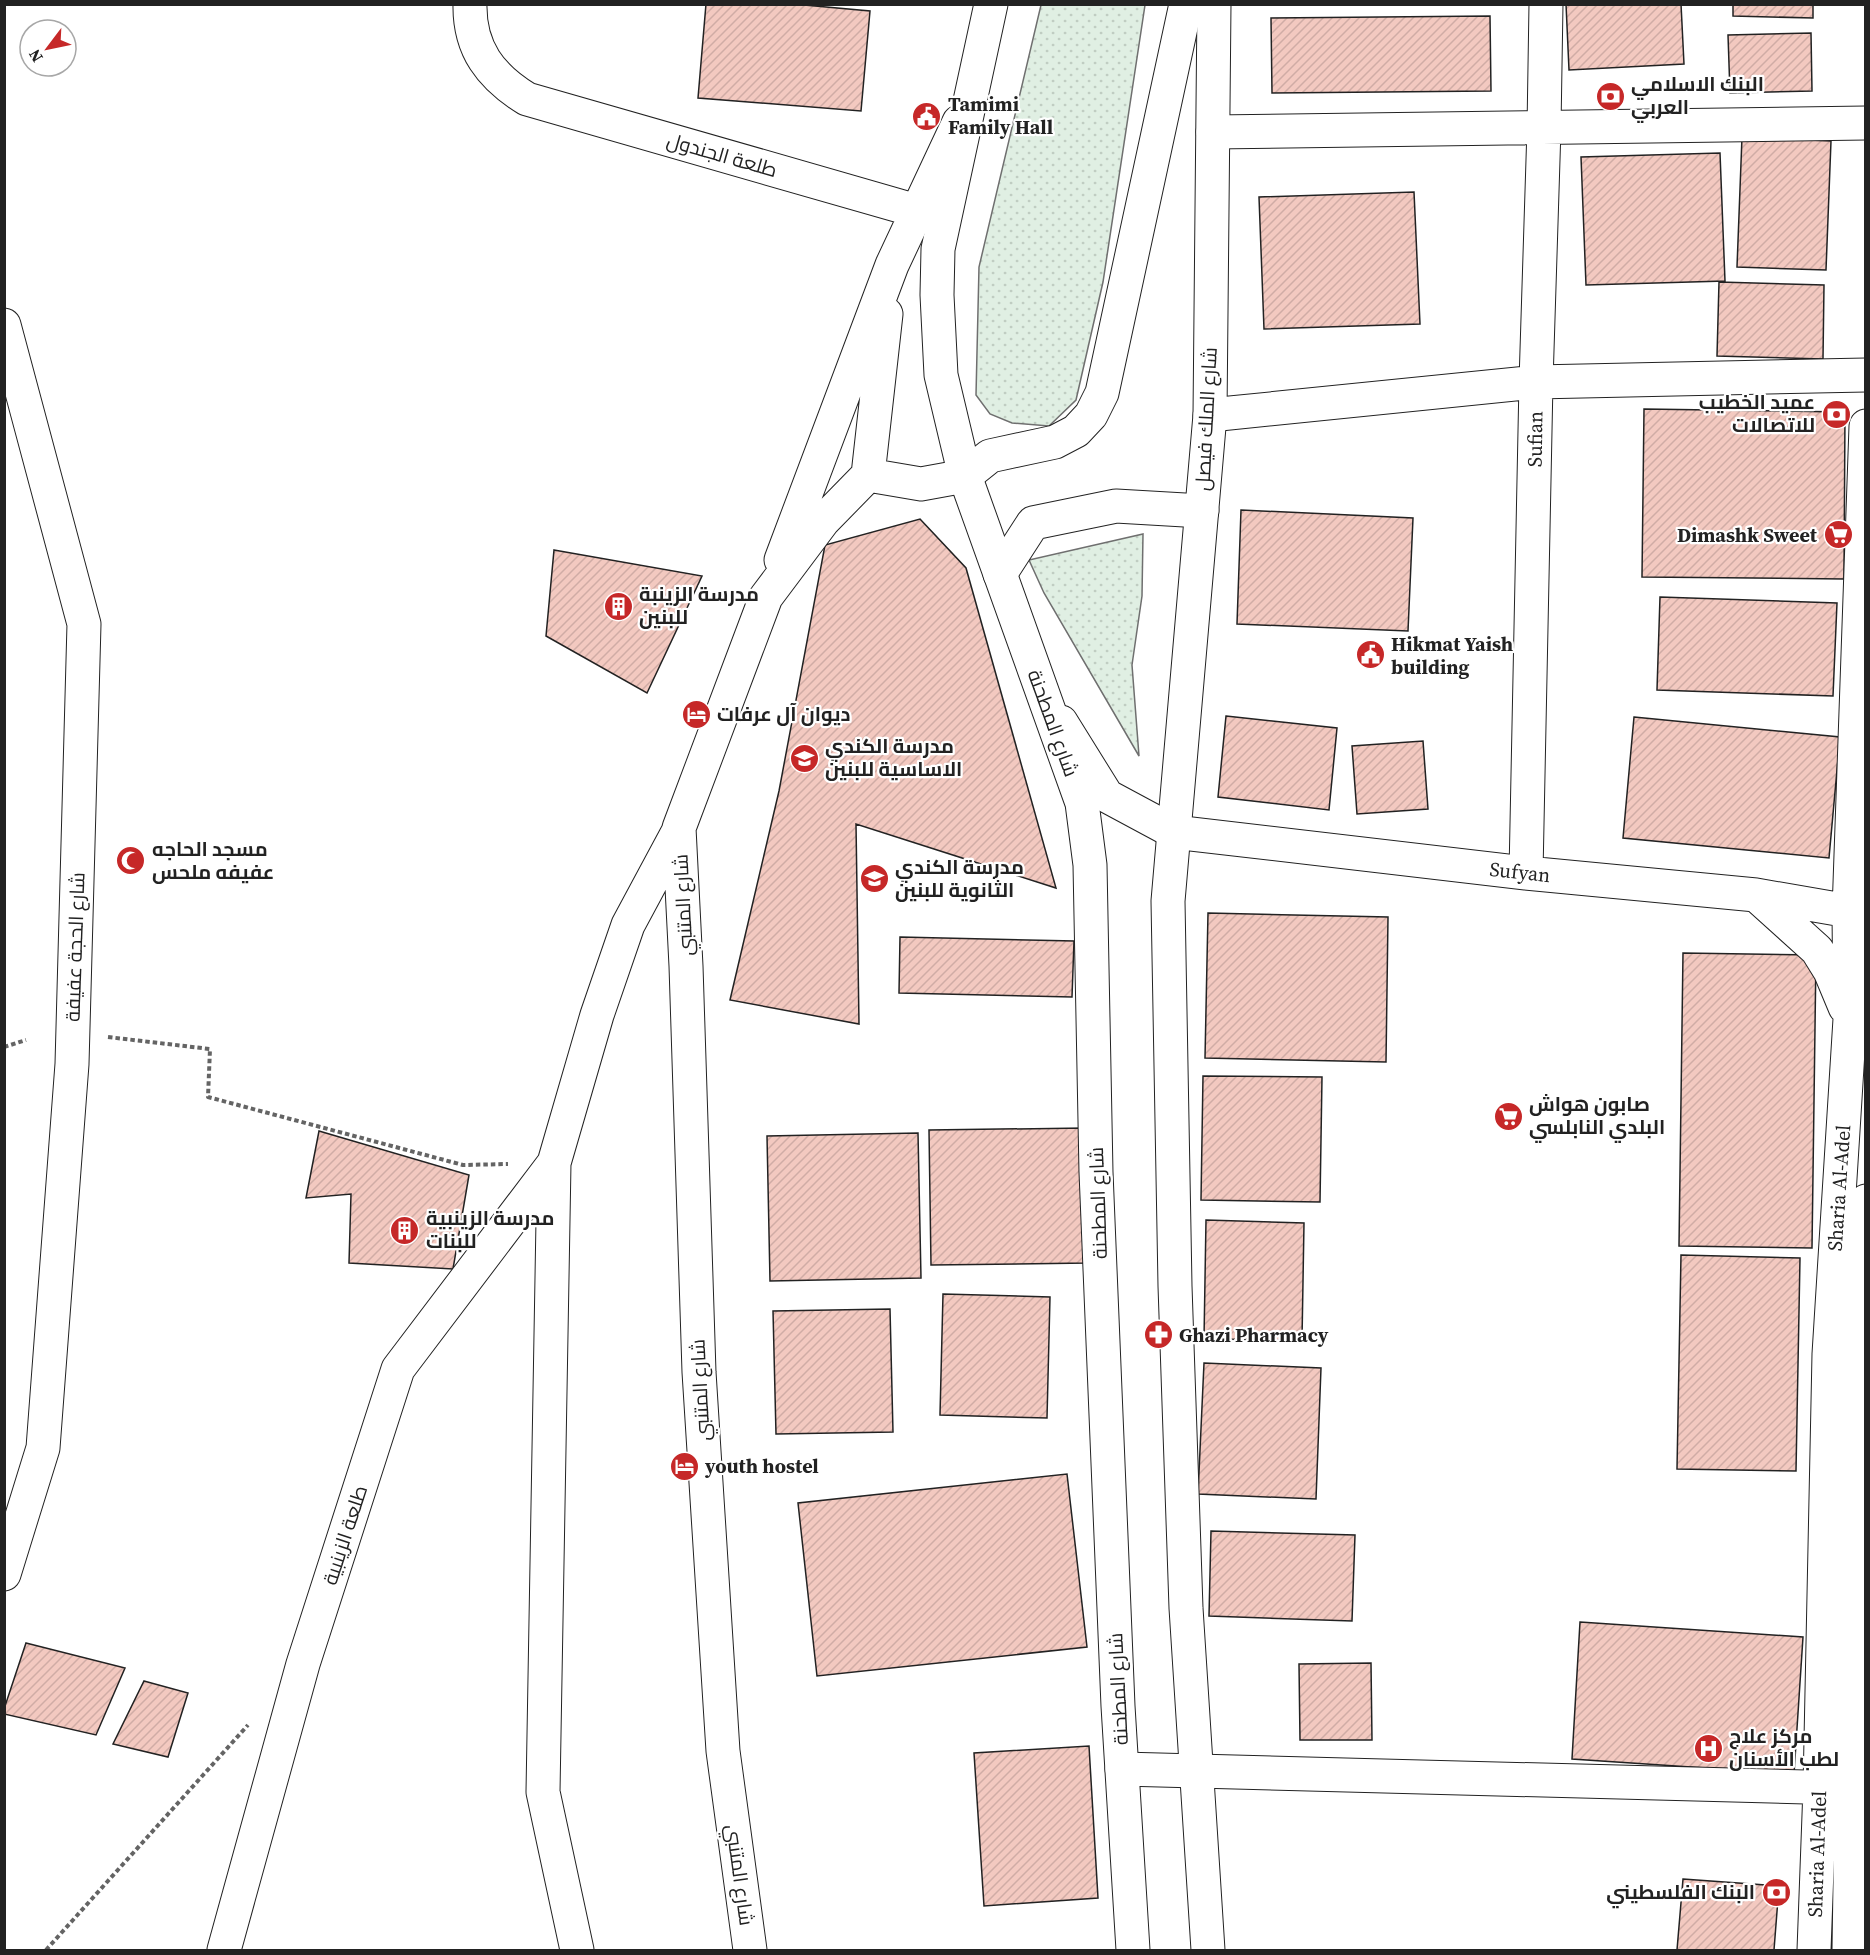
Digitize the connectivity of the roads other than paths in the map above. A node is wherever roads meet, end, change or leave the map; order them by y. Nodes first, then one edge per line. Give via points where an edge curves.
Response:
1 (470, 4) edge
2 (991, 4) edge
3 (1186, 4) edge
4 (1214, 4) edge
5 (1546, 4) edge
6 (972, 93) junction
7 (1866, 123) edge
8 (1544, 128) junction
9 (1213, 132) junction
10 (917, 211) junction
11 (892, 265) junction
12 (4, 325) edge
13 (1866, 375) edge
14 (1536, 382) junction
15 (1210, 415) junction
16 (1866, 426) edge
17 (868, 475) junction
18 (965, 476) junction
19 (1202, 511) junction
20 (1000, 574) junction
21 (1042, 693) junction
22 (700, 773) junction
23 (684, 817) junction
24 (1174, 832) junction
25 (1526, 873) junction
26 (1756, 895) junction
27 (1857, 913) edge
28 (1850, 1019) junction
29 (554, 1162) junction
30 (1866, 1201) edge
31 (1862, 1352) edge
32 (4, 1574) edge
33 (1122, 1769) junction
34 (1197, 1772) junction
35 (1820, 1788) junction
36 (1859, 1788) edge
37 (224, 1950) edge
38 (577, 1950) edge
39 (750, 1950) edge
40 (1133, 1950) edge
41 (1208, 1950) edge
42 (1814, 1950) edge
43 (1849, 1950) edge

1 - 10 street, طلعة الجندول via 472,30 485,62 508,88 527,99
2 - 6 street
3 - 18 street via 1102,393 1091,415 1076,431 1055,442 990,456
4 - 9 street, شارع الملك فيصل
5 - 8 street, Sufian
6 - 10 street
6 - 18 street via 938,249 937,296 941,375
7 - 8 street
8 - 9 street
8 - 14 street, Sufian
9 - 15 street, شارع الملك فيصل
10 - 11 street
11 - 17 street
11 - 22 street
12 - 32 street, شارع الحجة عفيفة via 84,624 73,1032 44,1448
13 - 14 street
14 - 15 street
14 - 25 street, Sufian
15 - 19 street, شارع الملك فيصل
16 - 27 street, Sharia Al-Adel
17 - 18 street via 921,484
17 - 22 street via 823,520 766,597
18 - 20 street, شارع المطحنة
19 - 20 street via 1116,506 1033,523
19 - 24 street, شارع الملك فيصل
20 - 21 street, شارع المطحنة
21 - 24 street via 1107,796
21 - 33 street, شارع المطحنة via 1082,802 1090,865 1096,1172
22 - 23 street
23 - 29 street via 628,926 597,1014
23 - 39 street, شارع المتنبي via 699,1372 723,1751
24 - 25 street, Sufyan
24 - 34 street via 1168,901 1175,1274 1186,1608
25 - 26 street, Sufyan
26 - 27 street, Sufyan
26 - 28 street via 1817,950
27 - 28 street, Sharia Al-Adel
28 - 35 street, Sharia Al-Adel via 1829,1354
29 - 37 street, طلعة الزينبية via 398,1370 303,1664
29 - 38 street via 543,1792
30 - 31 street, Sharia Al-Adel
31 - 36 street, Sharia Al-Adel
33 - 34 street
33 - 40 street, شارع المطحنة
34 - 35 street
34 - 41 street
35 - 36 street
35 - 42 street, Sharia Al-Adel
36 - 43 street, Sharia Al-Adel

